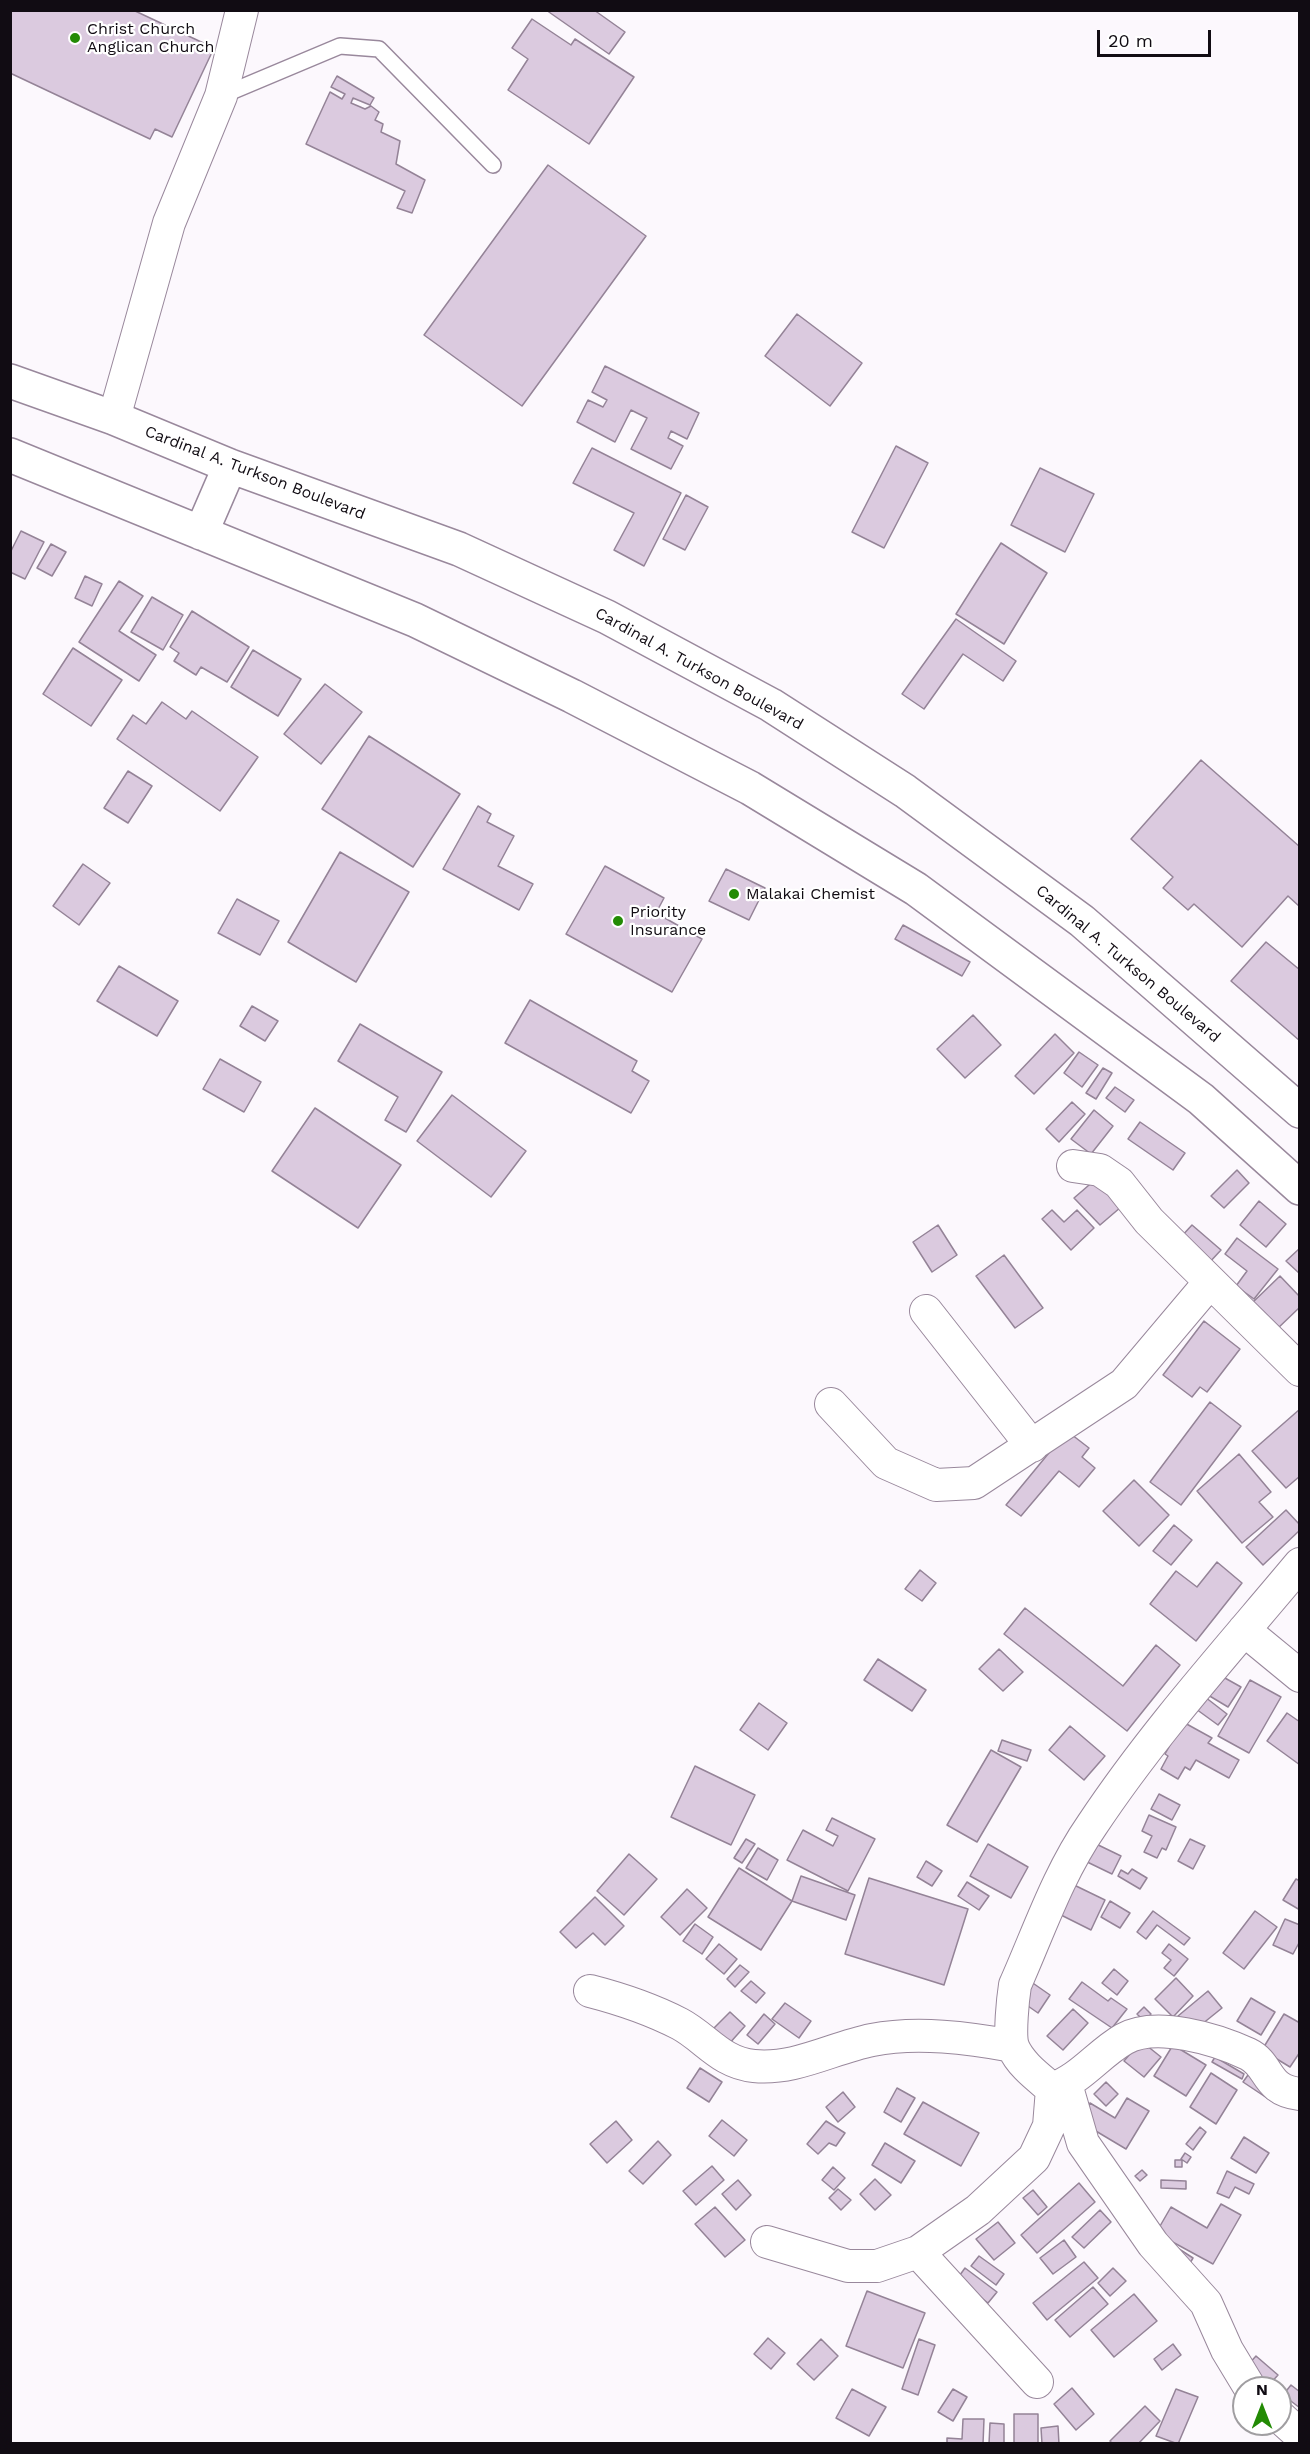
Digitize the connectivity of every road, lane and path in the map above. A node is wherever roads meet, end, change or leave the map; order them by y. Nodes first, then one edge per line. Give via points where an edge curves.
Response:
1 (242, 10) edge
2 (221, 96) junction
3 (493, 165) dead end
4 (10, 381) edge
5 (114, 418) junction
6 (10, 455) edge
7 (230, 466) junction
8 (201, 533) junction
9 (1299, 1111) edge
10 (1073, 1166) dead end
11 (1299, 1188) edge
12 (1210, 1282) junction
13 (926, 1311) dead end
14 (1299, 1370) edge
15 (831, 1404) dead end
16 (1032, 1446) junction
17 (1299, 1564) edge
18 (1244, 1630) junction
19 (1299, 1676) edge
20 (590, 1991) dead end
21 (1013, 2046) junction
22 (1059, 2087) junction
23 (1299, 2094) edge
24 (766, 2242) dead end
25 (918, 2252) junction
26 (1243, 2376) edge
27 (1037, 2382) dead end

1 - 2 street
2 - 3 lane via 340,46 379,50
2 - 5 street via 169,223
4 - 5 street, Cardinal A. Turkson Boulevard
5 - 7 street, Cardinal A. Turkson Boulevard
6 - 8 street
7 - 8 street
7 - 9 street, Cardinal A. Turkson Boulevard via 459,549 607,617 771,705 905,791 1082,921
8 - 11 street via 415,620 750,788 916,890 1201,1099
10 - 12 street via 1100,1170 1119,1183 1149,1221
12 - 14 street
12 - 16 street via 1124,1384
13 - 16 street
15 - 16 street via 886,1463 936,1485 974,1483
17 - 18 street
18 - 19 street
18 - 21 street via 1091,1825 1061,1877 1015,1985
20 - 21 street via 645,2008 682,2025 717,2053 752,2066 785,2066 872,2040 908,2036
21 - 22 street via 1028,2070
22 - 23 street via 1124,2039 1146,2032 1172,2031 1247,2053 1260,2061 1269,2080
22 - 25 street via 1034,2158 978,2210
22 - 26 street via 1083,2143 1153,2244 1206,2303
24 - 25 street via 848,2266 877,2266
25 - 27 street

